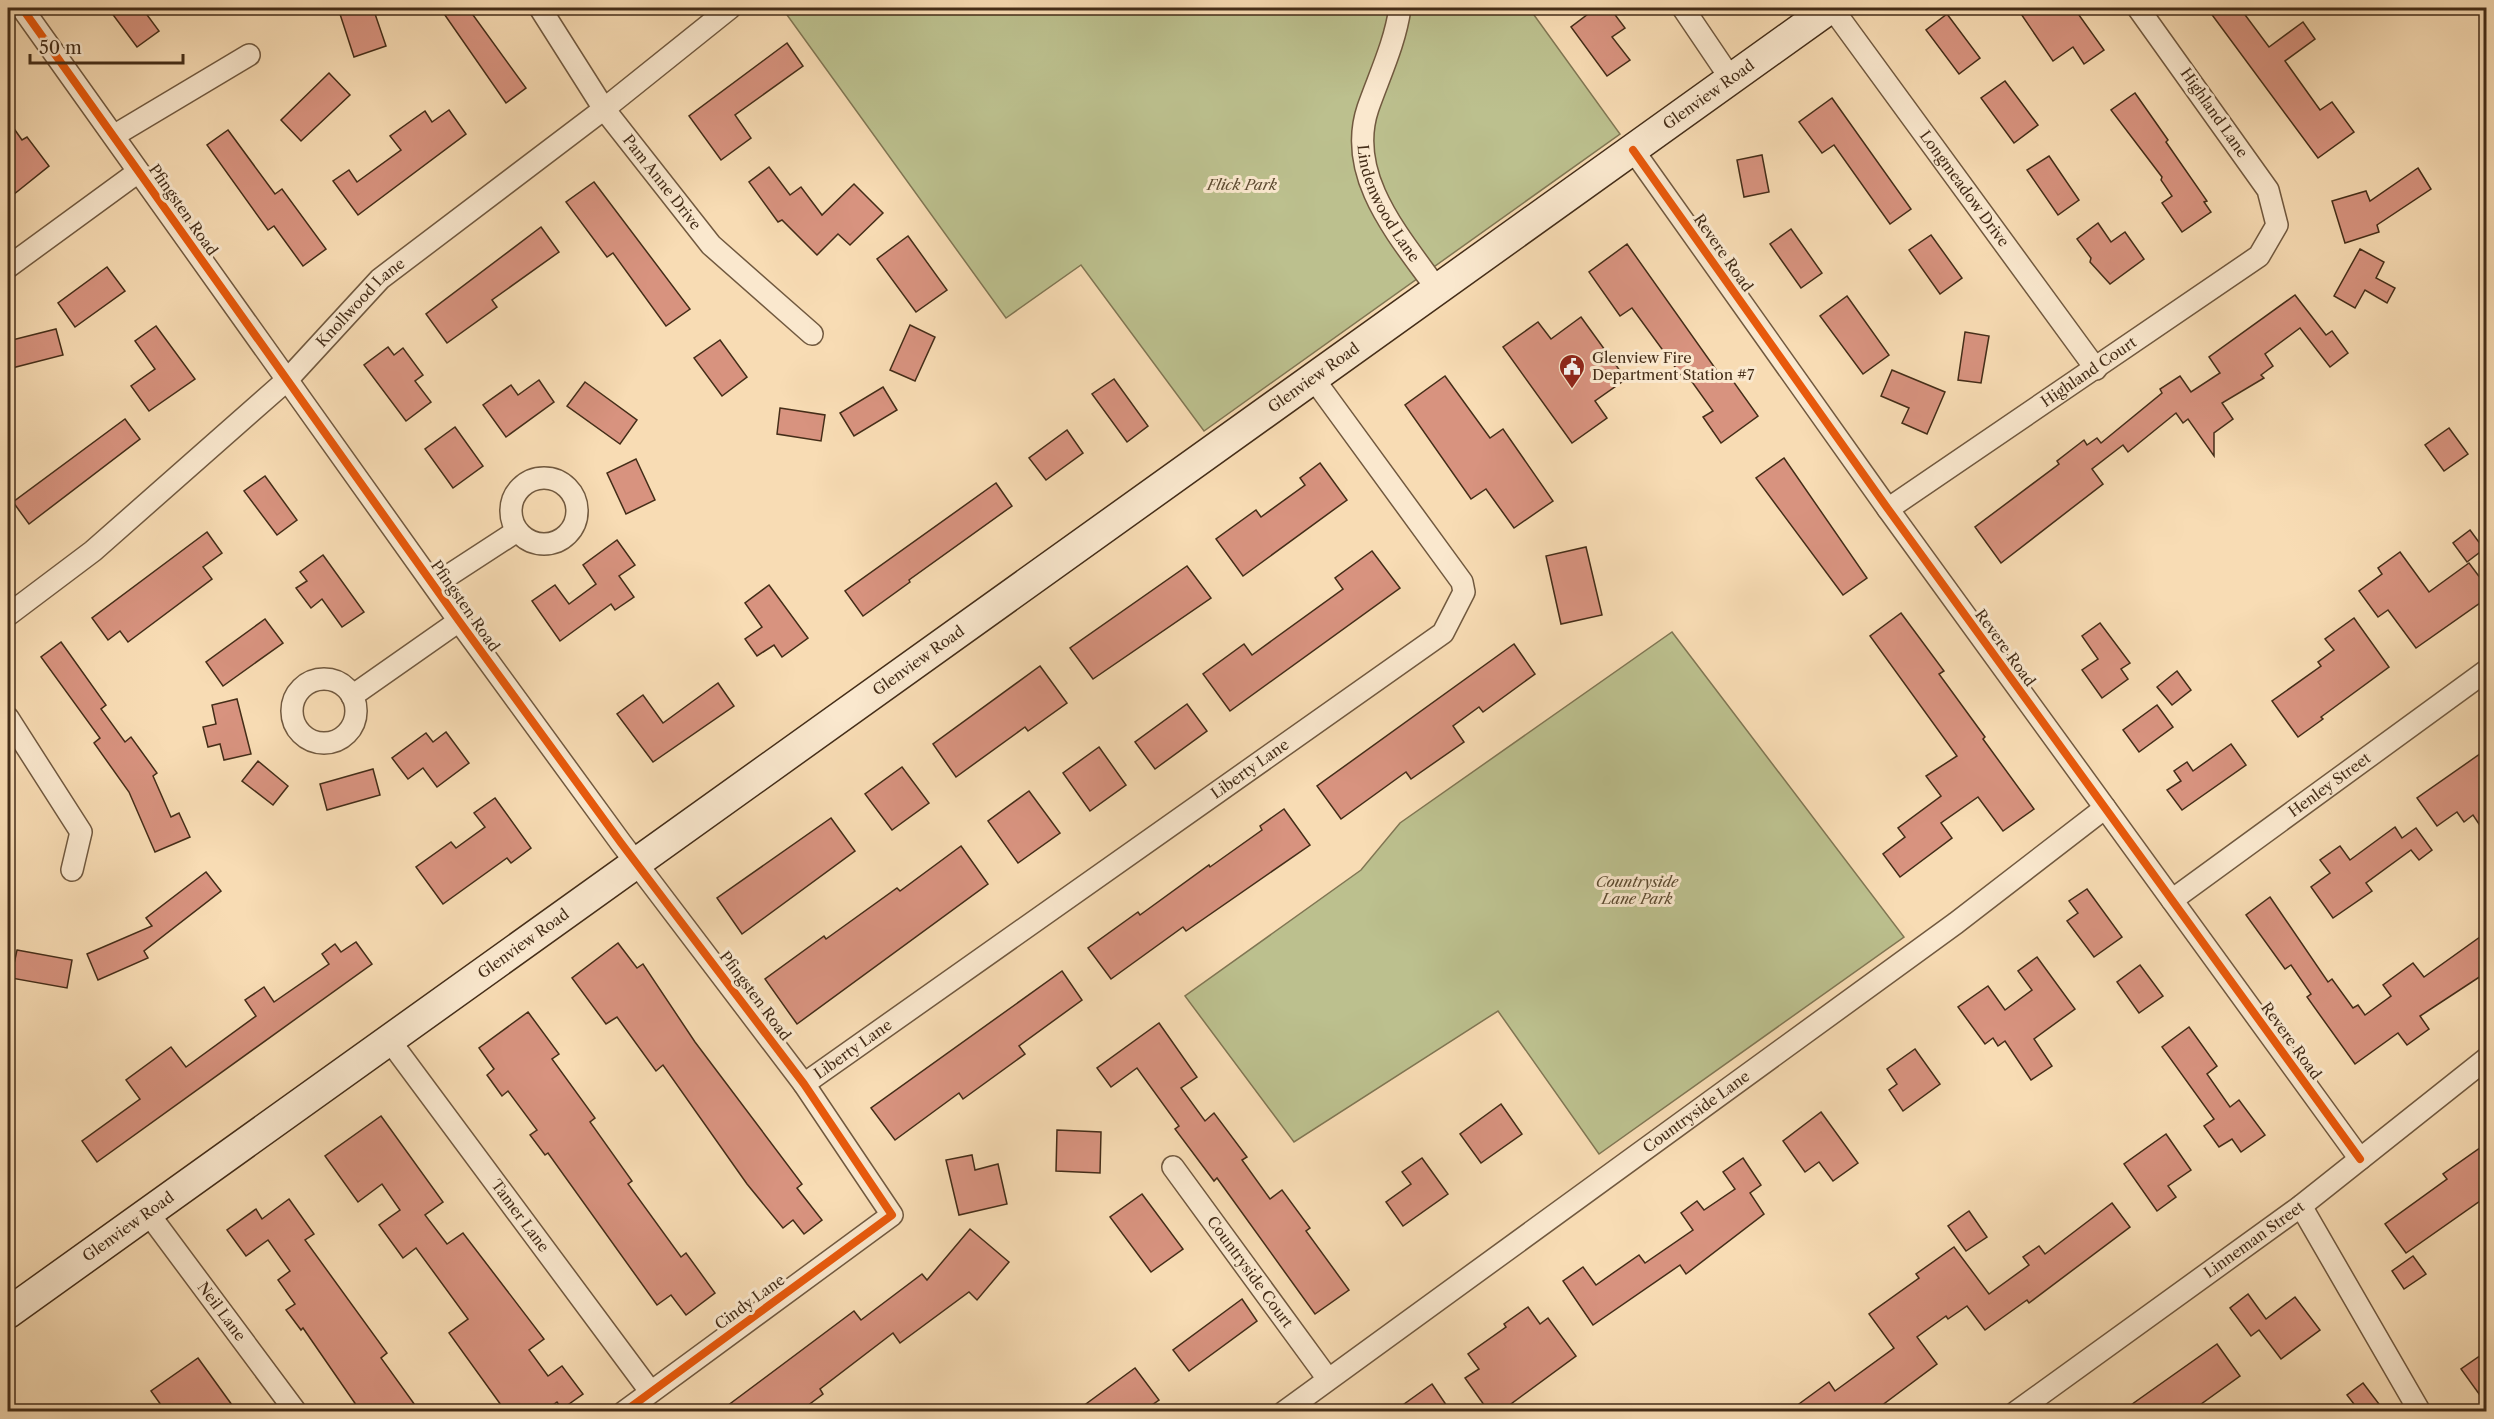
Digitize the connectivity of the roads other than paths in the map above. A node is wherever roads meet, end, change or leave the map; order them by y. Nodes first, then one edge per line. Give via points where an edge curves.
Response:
1 (22, 8) edge
2 (540, 8) edge
3 (730, 8) edge
4 (1400, 8) edge
5 (1683, 8) edge
6 (1831, 8) edge
7 (2138, 8) edge
8 (249, 55) dead end
9 (1731, 79) junction
10 (604, 109) junction
11 (115, 135) junction
12 (1633, 150) junction
13 (138, 172) junction
14 (2277, 225) joint
15 (8, 267) edge
16 (1437, 289) junction
17 (812, 334) dead end
18 (2096, 369) junction
19 (1313, 378) junction
20 (287, 380) junction
21 (1888, 509) junction
22 (517, 531) dead end
23 (434, 585) junction
24 (8, 615) edge
25 (459, 621) junction
26 (2487, 671) edge
27 (352, 696) dead end
28 (8, 718) edge
29 (2105, 808) junction
30 (637, 862) junction
31 (72, 870) dead end
32 (2172, 900) junction
33 (390, 1041) junction
34 (2487, 1059) edge
35 (804, 1084) junction
36 (2360, 1159) junction
37 (1173, 1167) dead end
38 (2301, 1206) junction
39 (148, 1213) junction
40 (892, 1215) joint
41 (8, 1313) edge
42 (1328, 1379) junction
43 (650, 1391) junction
44 (296, 1412) edge
45 (624, 1412) edge
46 (1284, 1412) edge
47 (2016, 1412) edge
48 (2420, 1412) edge

1 - 11 street, Pfingsten Road
2 - 10 street, Pam Anne Drive
3 - 10 street, Knollwood Lane
4 - 16 street, Lindenwood Lane via 1391,50 1367,110 1363,139 1365,170 1387,216
5 - 9 street
6 - 9 main road, Glenview Road
6 - 18 street, Longmeadow Drive
7 - 14 street, Highland Lane via 2268,190
8 - 11 street
9 - 12 main road, Glenview Road
10 - 17 street, Pam Anne Drive via 711,245
10 - 20 street, Knollwood Lane via 380,279
11 - 13 street, Pfingsten Road
12 - 16 main road, Glenview Road
12 - 21 street, Revere Road
13 - 15 street
13 - 20 street, Pfingsten Road
14 - 18 street, Highland Court via 2259,256
16 - 19 main road, Glenview Road
18 - 21 street, Highland Court
19 - 30 main road, Glenview Road
19 - 35 street, Liberty Lane via 1462,582 1464,592 1443,633
20 - 23 street, Pfingsten Road
20 - 24 street, Knollwood Lane via 93,551
21 - 29 street, Revere Road
22 - 23 street
23 - 25 street, Pfingsten Road
25 - 27 street, Pfingsten Road
25 - 30 street, Pfingsten Road
26 - 32 street, Henley Street
28 - 31 street via 81,832
29 - 32 street, Revere Road
29 - 42 street, Countryside Lane via 1956,924
30 - 33 main road, Glenview Road
30 - 35 street, Pfingsten Road
32 - 36 street, Revere Road
33 - 39 main road, Glenview Road
33 - 43 street, Tamer Lane
34 - 36 street, Linneman Street
35 - 40 street, Pfingsten Road
36 - 38 street, Linneman Street
37 - 42 street, Countryside Court
38 - 47 street, Linneman Street
38 - 48 street
39 - 41 main road, Glenview Road
39 - 44 street, Neil Lane
40 - 43 street, Cindy Lane
42 - 46 street, Countryside Lane
43 - 45 street, Cindy Lane

